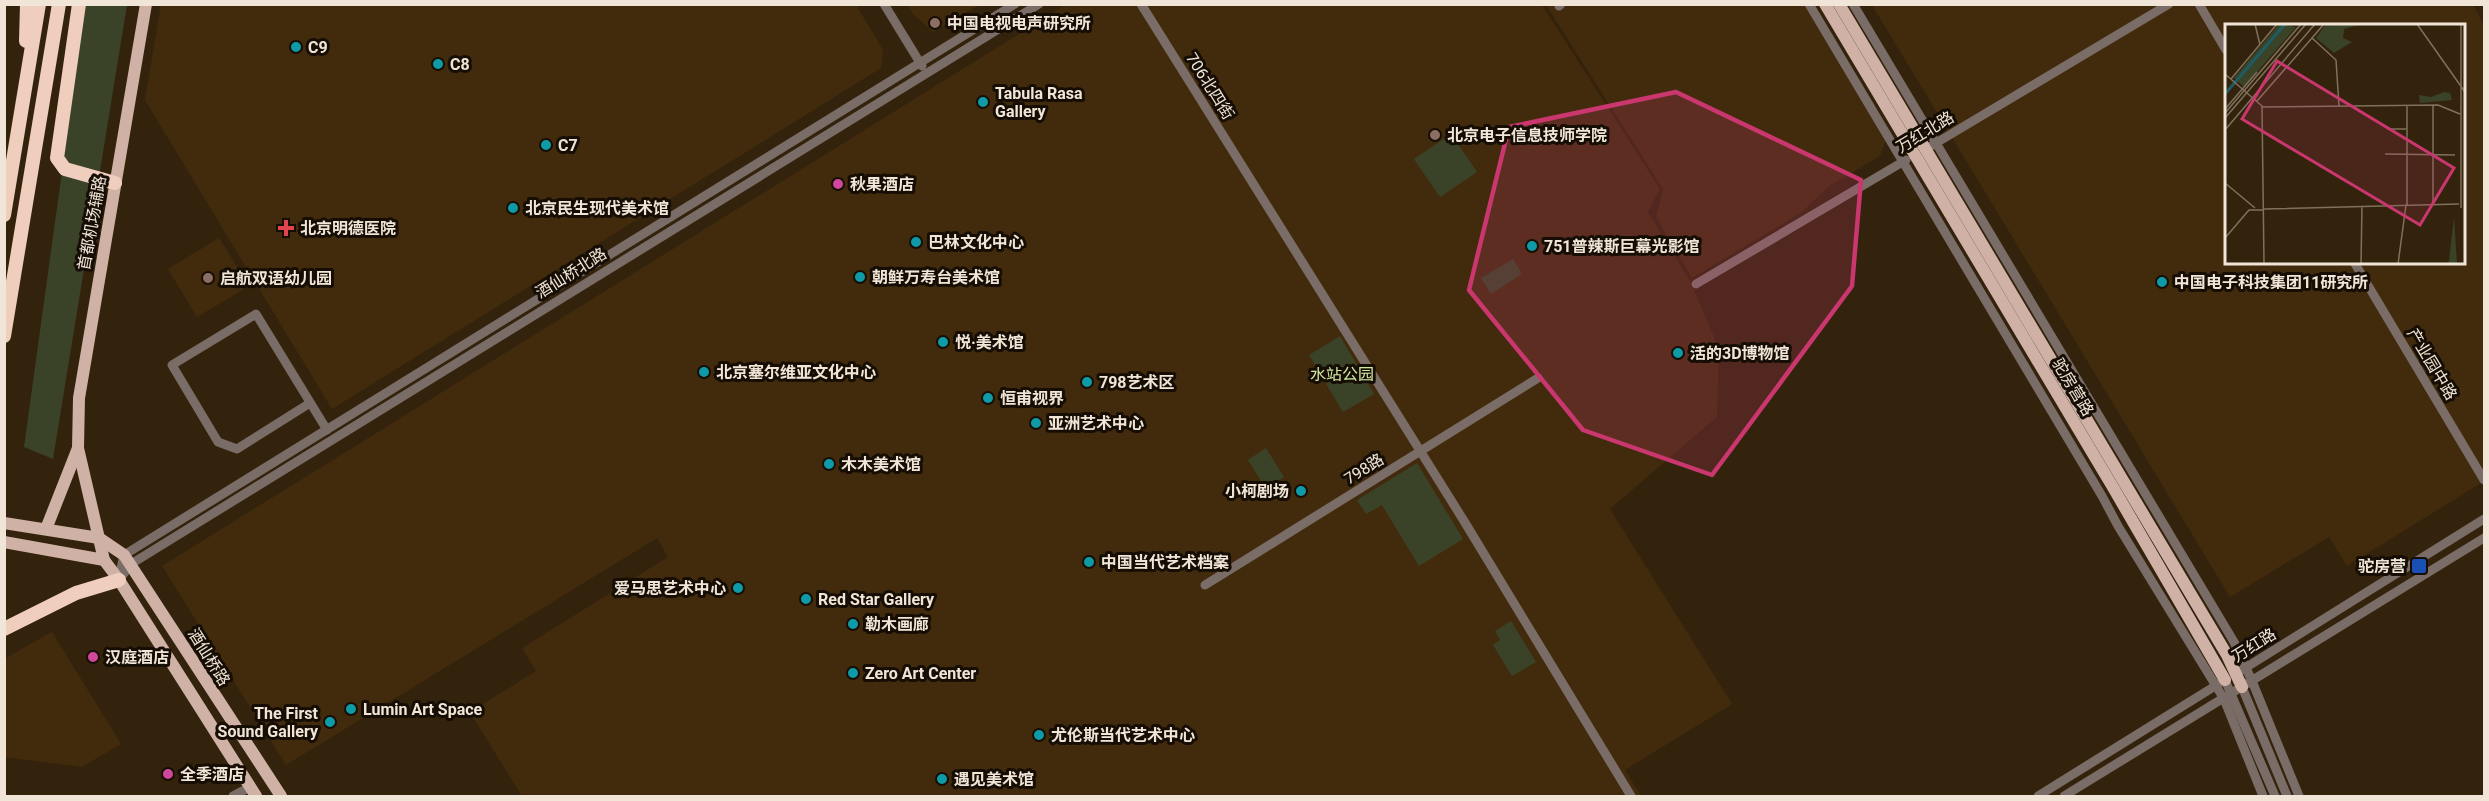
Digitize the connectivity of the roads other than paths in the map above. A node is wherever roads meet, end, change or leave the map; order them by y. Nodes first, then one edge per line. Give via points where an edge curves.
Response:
1 (27, 4) edge
2 (39, 4) edge
3 (60, 4) edge
4 (79, 4) edge
5 (146, 4) edge
6 (884, 4) edge
7 (1015, 4) edge
8 (1039, 4) edge
9 (1142, 4) edge
10 (1809, 4) edge
11 (1825, 4) edge
12 (1839, 4) edge
13 (1853, 4) edge
14 (2169, 4) edge
15 (2199, 4) edge
16 (2225, 48) edge
17 (920, 63) junction
18 (926, 74) junction
19 (24, 97) junction
20 (1925, 149) junction
21 (1903, 162) junction
22 (115, 183) junction
23 (4, 215) edge
24 (2355, 264) edge
25 (1696, 284) dead end
26 (4, 336) edge
27 (1538, 378) dead end
28 (310, 403) junction
29 (327, 430) junction
30 (78, 448) junction
31 (1420, 452) junction
32 (2484, 480) edge
33 (2484, 519) edge
34 (4, 524) edge
35 (46, 529) junction
36 (99, 538) junction
37 (2484, 538) edge
38 (4, 542) edge
39 (128, 559) junction
40 (104, 561) junction
41 (119, 580) junction
42 (1205, 585) dead end
43 (4, 629) edge
44 (2231, 677) junction
45 (2237, 690) junction
46 (253, 792) edge
47 (233, 796) edge
48 (281, 796) edge
49 (1631, 796) edge
50 (2038, 796) edge
51 (2064, 796) edge
52 (2263, 796) edge
53 (2275, 796) edge
54 (2287, 796) edge
55 (2299, 796) edge

1 - 19 highway
2 - 19 highway
3 - 26 highway
4 - 22 highway via 57,158 65,169
5 - 22 main road, 首都机场辅路
6 - 17 street
7 - 17 street, 酒仙桥北路
8 - 18 street, 酒仙桥北路
9 - 31 street, 706北四街
10 - 21 street
11 - 20 main road, 驼房营路
12 - 20 main road, 驼房营路
13 - 20 street
14 - 20 street, 万红北路
15 - 16 street
17 - 18 street
17 - 29 street, 酒仙桥北路
18 - 39 street, 酒仙桥北路
19 - 23 highway
20 - 21 street, 万红北路
20 - 44 main road, 驼房营路 via 2227,655
21 - 25 street, 万红北路
21 - 44 street via 2118,526
22 - 30 main road, 首都机场辅路 via 79,398
24 - 32 street, 产业园中路
27 - 31 street, 798路
28 - 28 street via 256,314 172,365 218,442 237,449
28 - 29 street
29 - 39 street, 酒仙桥北路
30 - 35 main road
30 - 36 main road
31 - 42 street, 798路
31 - 49 street, 706北四街
33 - 44 street, 万红路
34 - 35 main road
35 - 36 main road
36 - 39 main road
36 - 40 main road
37 - 45 street, 万红路
38 - 40 main road
39 - 41 street
39 - 48 main road, 酒仙桥路
40 - 41 main road
41 - 43 highway via 76,593
41 - 46 main road
44 - 45 main road, 驼房营路
44 - 45 street
44 - 50 street, 万红路
45 - 51 street, 万红路
45 - 52 street
45 - 53 street, 驼房营路
45 - 54 street, 驼房营路
45 - 55 street
46 - 47 street

